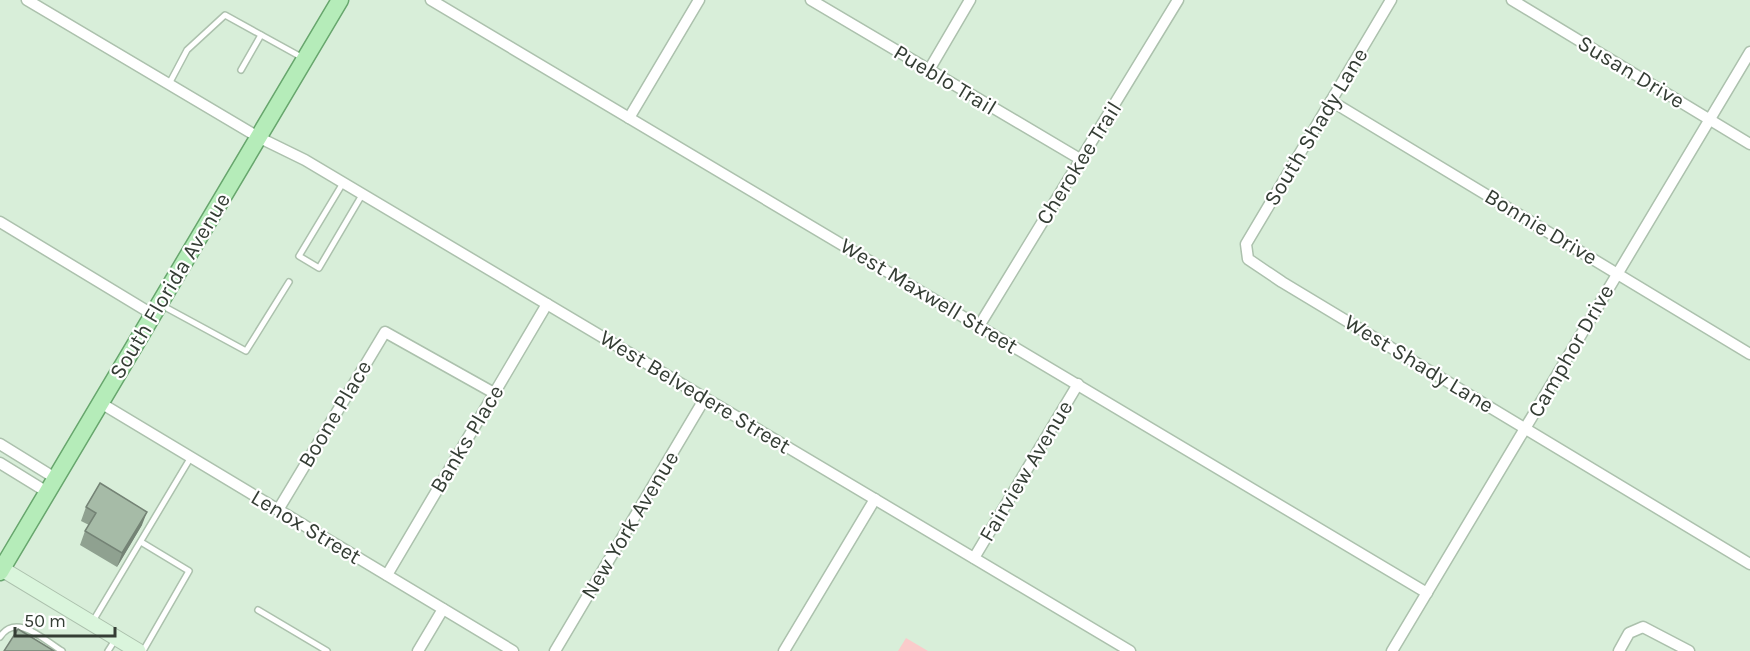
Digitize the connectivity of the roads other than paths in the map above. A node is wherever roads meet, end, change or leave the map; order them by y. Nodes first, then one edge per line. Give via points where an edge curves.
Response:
1 (27, 0) edge
2 (340, 0) edge
3 (431, 0) edge
4 (699, 0) edge
5 (811, 0) edge
6 (970, 0) edge
7 (1178, 0) edge
8 (1391, 0) edge
9 (1512, 0) edge
10 (261, 35) junction
11 (1750, 52) edge
12 (304, 59) junction
13 (241, 70) dead end
14 (929, 70) junction
15 (169, 84) junction
16 (1331, 101) junction
17 (629, 118) junction
18 (1709, 119) junction
19 (258, 137) junction
20 (1750, 144) edge
21 (1080, 159) junction
22 (343, 183) junction
23 (363, 194) junction
24 (0, 222) edge
25 (1246, 255) joint
26 (1617, 273) junction
27 (289, 282) dead end
28 (547, 304) junction
29 (156, 309) junction
30 (979, 326) junction
31 (1750, 354) edge
32 (1078, 384) junction
33 (494, 393) junction
34 (705, 398) junction
35 (99, 402) junction
36 (1526, 428) junction
37 (0, 444) edge
38 (191, 458) junction
39 (0, 463) edge
40 (51, 485) junction
41 (875, 499) junction
42 (278, 510) junction
43 (141, 542) junction
44 (974, 558) junction
45 (1750, 564) edge
46 (1, 570) edge
47 (387, 575) junction
48 (1427, 593) junction
49 (443, 609) junction
50 (258, 610) dead end
51 (93, 622) junction
52 (0, 637) edge
53 (117, 637) junction
54 (62, 651) edge
55 (108, 651) edge
56 (138, 651) edge
57 (143, 651) edge
58 (327, 651) edge
59 (418, 651) edge
60 (513, 651) edge
61 (555, 651) edge
62 (784, 651) edge
63 (1130, 651) edge
64 (1392, 651) edge
65 (1619, 651) edge
66 (1689, 651) edge

1 - 15 street, West Belvedere Street
2 - 12 main road, South Florida Avenue
3 - 17 street, West Maxwell Street
4 - 17 street
5 - 14 street, Pueblo Trail
6 - 14 street
7 - 21 street, Cherokee Trail
8 - 16 street, South Shady Lane
9 - 18 street, Susan Drive
10 - 12 lane
10 - 13 lane
10 - 15 lane via 225,15 187,50
11 - 18 street, Camphor Drive
12 - 19 main road, South Florida Avenue
14 - 21 street, Pueblo Trail
15 - 19 street, West Belvedere Street
16 - 25 street, South Shady Lane via 1246,244
16 - 26 street, Bonnie Drive
17 - 30 street, West Maxwell Street
18 - 20 street, Susan Drive
18 - 26 street, Camphor Drive
19 - 22 street, West Belvedere Street
19 - 29 main road, South Florida Avenue
21 - 30 street, Cherokee Trail
22 - 23 street, West Belvedere Street
22 - 23 lane via 299,256 319,268
23 - 28 street, West Belvedere Street
24 - 29 street
25 - 36 street, West Shady Lane via 1252,264 1274,278
26 - 31 street, Bonnie Drive
26 - 36 street, Camphor Drive
27 - 29 lane via 246,351
28 - 33 street, Banks Place
28 - 34 street, West Belvedere Street
29 - 35 main road, South Florida Avenue
30 - 32 street, West Maxwell Street
32 - 44 street, Fairview Avenue
32 - 48 street, West Maxwell Street
33 - 42 street, Boone Place via 385,332
33 - 47 street, Banks Place
34 - 41 street, West Belvedere Street
34 - 61 street, New York Avenue
35 - 38 street, Lenox Street
35 - 40 main road, South Florida Avenue
36 - 45 street, West Shady Lane
36 - 48 street, Camphor Drive
37 - 40 street
38 - 42 street, Lenox Street
38 - 43 lane
39 - 40 street
40 - 46 main road, South Florida Avenue
41 - 44 street, West Belvedere Street
41 - 62 street
42 - 47 street, Lenox Street
43 - 51 lane
43 - 57 lane via 189,571
44 - 63 street, West Belvedere Street
46 - 51 street
47 - 49 street, Lenox Street
48 - 64 street, Camphor Drive
49 - 59 street
49 - 60 street, Lenox Street
50 - 58 lane
51 - 53 street
52 - 54 lane via 5,629 23,627
53 - 55 lane
53 - 56 street
65 - 66 street via 1629,633 1638,627 1653,630

